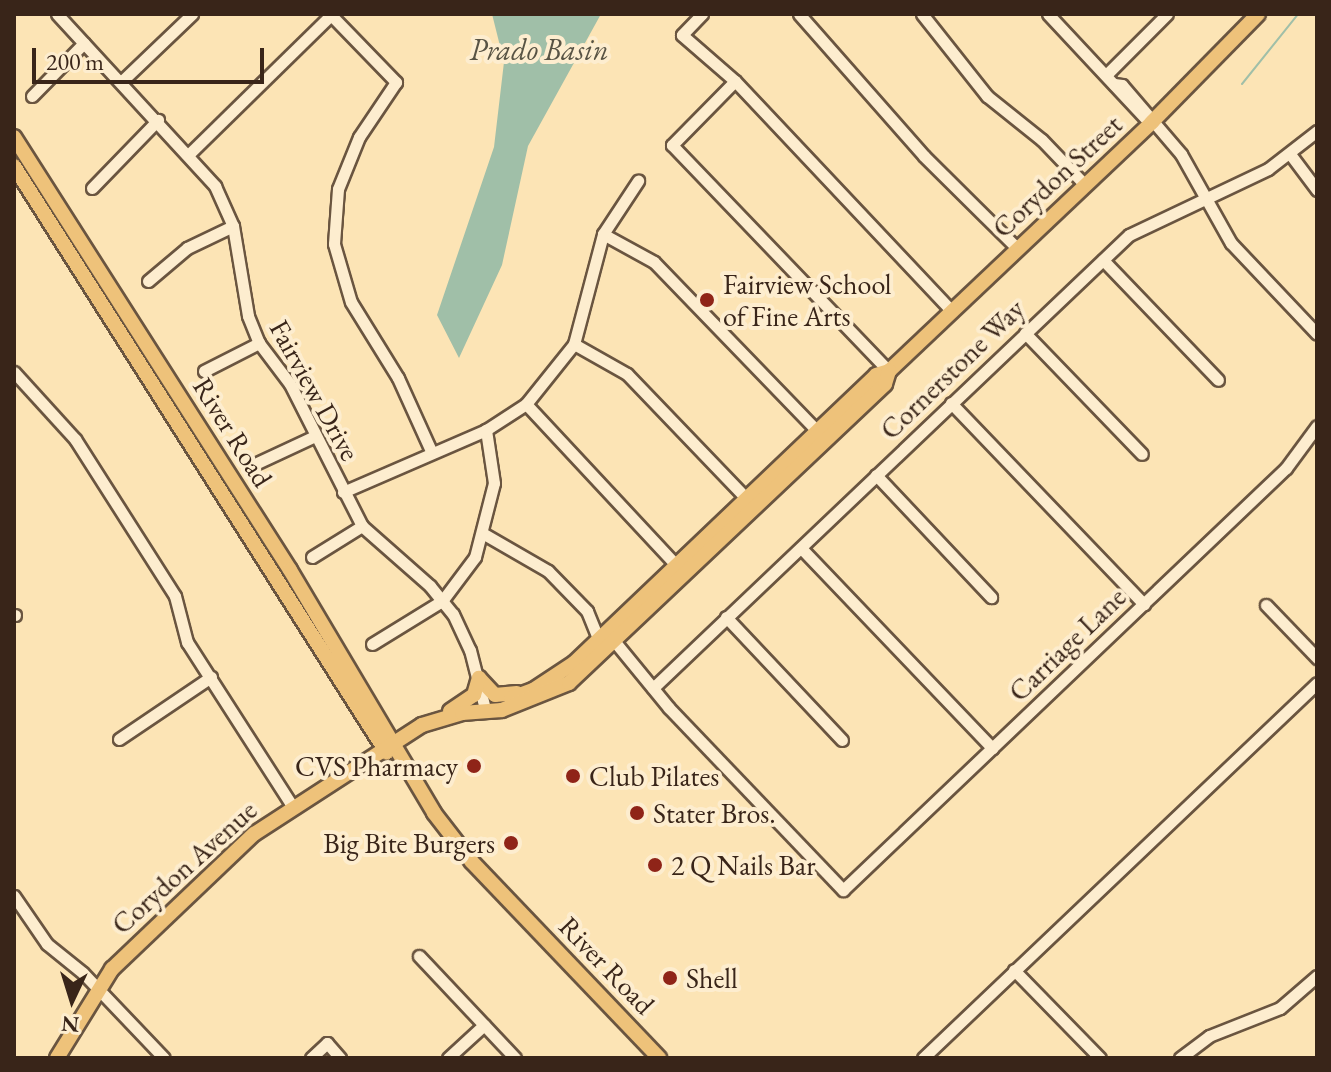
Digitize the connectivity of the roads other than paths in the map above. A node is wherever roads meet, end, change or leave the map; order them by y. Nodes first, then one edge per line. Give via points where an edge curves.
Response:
1 (57, 14) edge
2 (192, 14) edge
3 (331, 14) edge
4 (702, 14) edge
5 (799, 14) edge
6 (922, 14) edge
7 (1048, 14) edge
8 (1167, 14) edge
9 (1258, 14) edge
10 (84, 43) junction
11 (1110, 80) junction
12 (122, 81) junction
13 (735, 81) junction
14 (32, 96) dead end
15 (158, 120) junction
16 (1152, 122) junction
17 (1317, 131) edge
18 (14, 137) edge
19 (189, 154) junction
20 (1290, 154) junction
21 (14, 166) edge
22 (638, 181) dead end
23 (1085, 185) junction
24 (92, 188) dead end
25 (1317, 190) edge
26 (1204, 196) junction
27 (233, 226) junction
28 (603, 234) junction
29 (1018, 249) junction
30 (1103, 260) junction
31 (148, 281) dead end
32 (952, 311) junction
33 (1025, 333) junction
34 (1317, 334) edge
35 (259, 343) junction
36 (574, 344) junction
37 (204, 371) dead end
38 (889, 371) junction
39 (14, 372) edge
40 (1218, 380) dead end
41 (18, 388) edge
42 (951, 403) junction
43 (526, 404) junction
44 (1317, 426) edge
45 (486, 430) junction
46 (817, 431) junction
47 (315, 436) junction
48 (432, 453) junction
49 (1142, 454) dead end
50 (257, 463) dead end
51 (876, 475) junction
52 (343, 492) junction
53 (746, 498) junction
54 (362, 526) junction
55 (484, 534) junction
56 (801, 548) junction
57 (312, 557) dead end
58 (676, 565) junction
59 (991, 597) dead end
60 (442, 601) junction
61 (641, 601) junction
62 (1144, 604) junction
63 (1266, 605) dead end
64 (587, 611) junction
65 (726, 617) junction
66 (619, 620) junction
67 (597, 642) junction
68 (615, 642) junction
69 (372, 644) dead end
70 (1317, 658) edge
71 (211, 677) junction
72 (479, 678) junction
73 (1317, 683) edge
74 (653, 688) junction
75 (533, 690) junction
76 (485, 709) junction
77 (440, 718) junction
78 (119, 739) dead end
79 (842, 740) dead end
80 (395, 741) junction
81 (992, 748) junction
82 (382, 750) junction
83 (398, 759) junction
84 (293, 807) junction
85 (14, 896) edge
86 (419, 956) dead end
87 (1014, 970) junction
88 (1317, 976) edge
89 (98, 990) junction
90 (484, 1025) junction
91 (57, 1058) edge
92 (164, 1058) edge
93 (311, 1058) edge
94 (340, 1058) edge
95 (448, 1058) edge
96 (515, 1058) edge
97 (659, 1058) edge
98 (923, 1058) edge
99 (1100, 1058) edge
100 (1180, 1058) edge

1 - 10 street, Fairview Drive
2 - 12 street
3 - 19 street
3 - 48 street via 396,82 359,137 338,189 334,244 351,302 398,378
4 - 13 street via 682,35
5 - 29 street via 924,156
6 - 23 street via 987,96 1042,140
7 - 11 street
8 - 11 street
9 - 16 main road, Corydon Street
10 - 12 street, Fairview Drive
10 - 14 street
11 - 16 street via 1122,85
12 - 15 street, Fairview Drive
13 - 32 street
13 - 38 street via 672,145
15 - 19 street, Fairview Drive
15 - 24 street
16 - 23 main road, Corydon Street
16 - 26 street via 1181,154
17 - 20 street, Cornerstone Way
18 - 80 main road, River Road
19 - 27 street, Fairview Drive via 215,186
20 - 25 street
20 - 26 street, Cornerstone Way
21 - 82 main road, River Road
22 - 28 street
23 - 29 main road, Corydon Street
26 - 30 street, Cornerstone Way via 1129,235
26 - 34 street via 1231,243
27 - 31 street via 187,248
27 - 35 street, Fairview Drive via 248,316
28 - 36 street
28 - 46 street via 654,262
29 - 32 main road, Corydon Street
30 - 33 street, Cornerstone Way
30 - 40 street
32 - 38 main road, Corydon Street
33 - 42 street, Cornerstone Way
33 - 49 street
35 - 37 street
35 - 47 street, Fairview Drive via 290,384
36 - 43 street
36 - 53 street via 627,374
38 - 46 main road, Corydon Street via 876,375
38 - 68 main road, Corydon Street via 885,384
39 - 41 street
41 - 71 street via 75,439 175,596 187,642
42 - 51 street, Cornerstone Way
42 - 62 street
43 - 45 street
43 - 58 street
44 - 62 street, Carriage Lane via 1286,468
45 - 48 street
45 - 55 street via 494,483
46 - 53 main road, Corydon Street
47 - 50 street
47 - 52 street, Fairview Drive
48 - 52 street
51 - 56 street, Cornerstone Way
51 - 59 street
52 - 54 street, Fairview Drive
53 - 58 main road, Corydon Street
54 - 57 street
54 - 60 street, Fairview Drive
55 - 60 street via 463,576
55 - 64 street via 539,565
56 - 65 street, Cornerstone Way
56 - 81 street
58 - 61 main road, Corydon Street
60 - 69 street
60 - 72 street, Fairview Drive via 461,630
61 - 66 main road, Corydon Street
61 - 68 street, Corydon Street
62 - 81 street, Carriage Lane
63 - 70 street
64 - 66 street via 605,622
64 - 67 street
65 - 74 street, Cornerstone Way
65 - 79 street
66 - 67 main road, Corydon Street
67 - 68 street
67 - 75 main road, Corydon Street via 558,677
68 - 74 street
68 - 76 main road, Corydon Street via 555,690 502,710
71 - 78 street
71 - 84 street
72 - 75 main road via 495,695
72 - 76 street, Fairview Drive
72 - 77 main road via 470,699
73 - 87 street
74 - 81 street, Carriage Lane via 843,890
75 - 76 main road, Corydon Street
76 - 77 main road, Corydon Street
77 - 80 main road, Corydon Street
80 - 82 main road, Corydon Street
80 - 83 main road, River Road
82 - 83 main road, River Road
82 - 84 main road, Corydon Avenue
83 - 97 main road, River Road via 472,862
84 - 89 main road, Corydon Avenue via 228,856 126,953
85 - 89 street via 47,944
86 - 90 street
87 - 98 street
87 - 99 street
88 - 100 street via 1280,1008 1209,1036
89 - 91 main road, Corydon Avenue
89 - 92 street
90 - 95 street
90 - 96 street
93 - 94 street via 327,1043

